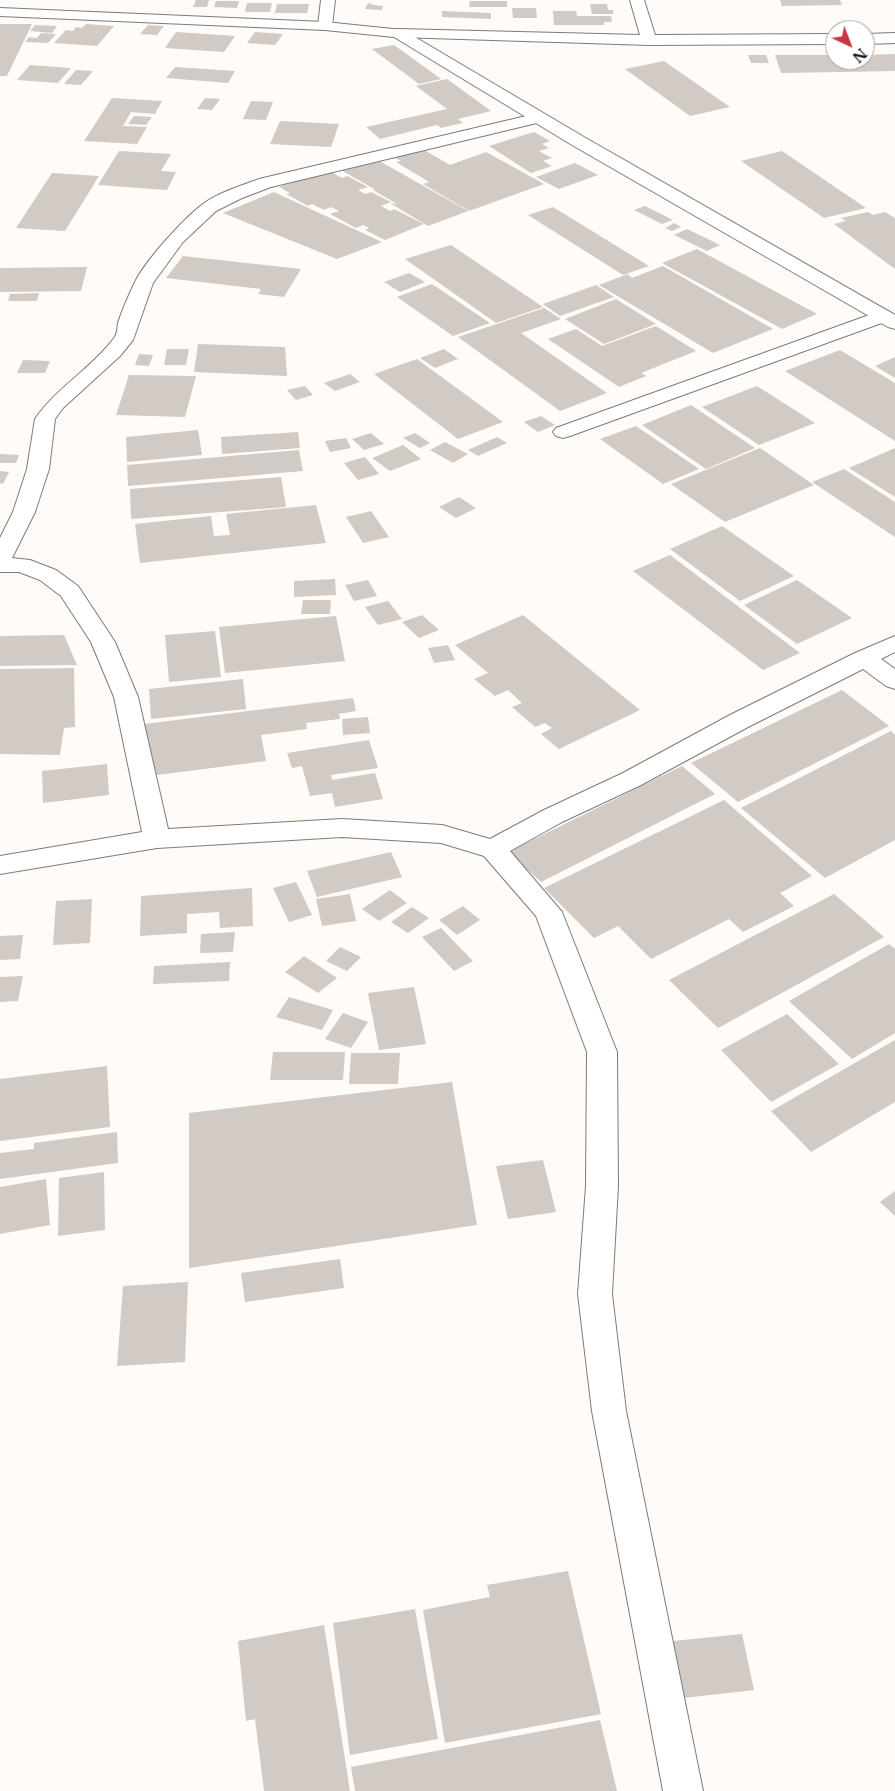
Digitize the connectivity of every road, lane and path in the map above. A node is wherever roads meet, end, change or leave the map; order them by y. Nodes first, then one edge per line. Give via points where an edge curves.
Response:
1 (328, 0) edge
2 (637, 0) edge
3 (0, 12) edge
4 (325, 26) junction
5 (398, 33) junction
6 (895, 38) edge
7 (825, 39) edge
8 (875, 39) edge
9 (649, 40) junction
10 (539, 118) junction
11 (889, 320) edge
12 (563, 432) dead end
13 (0, 560) edge
14 (0, 565) edge
15 (895, 643) edge
16 (864, 658) junction
17 (895, 681) edge
18 (156, 839) junction
19 (493, 849) junction
20 (0, 865) edge
21 (683, 1791) edge

1 - 4 street
2 - 9 street
3 - 4 street
4 - 5 street
5 - 9 street
5 - 10 street
6 - 8 street
7 - 9 street
10 - 11 street
10 - 13 street via 265,183 210,207 177,238 144,282 126,336 114,352 56,404 45,419 38,469 24,512
11 - 12 street
14 - 18 street via 22,565 48,575 70,591 103,642 126,697
15 - 16 street
16 - 17 street
16 - 19 street
18 - 19 street via 342,828 442,834
18 - 20 street
19 - 21 street via 548,912 602,1052 602,1186 595,1294 609,1411

